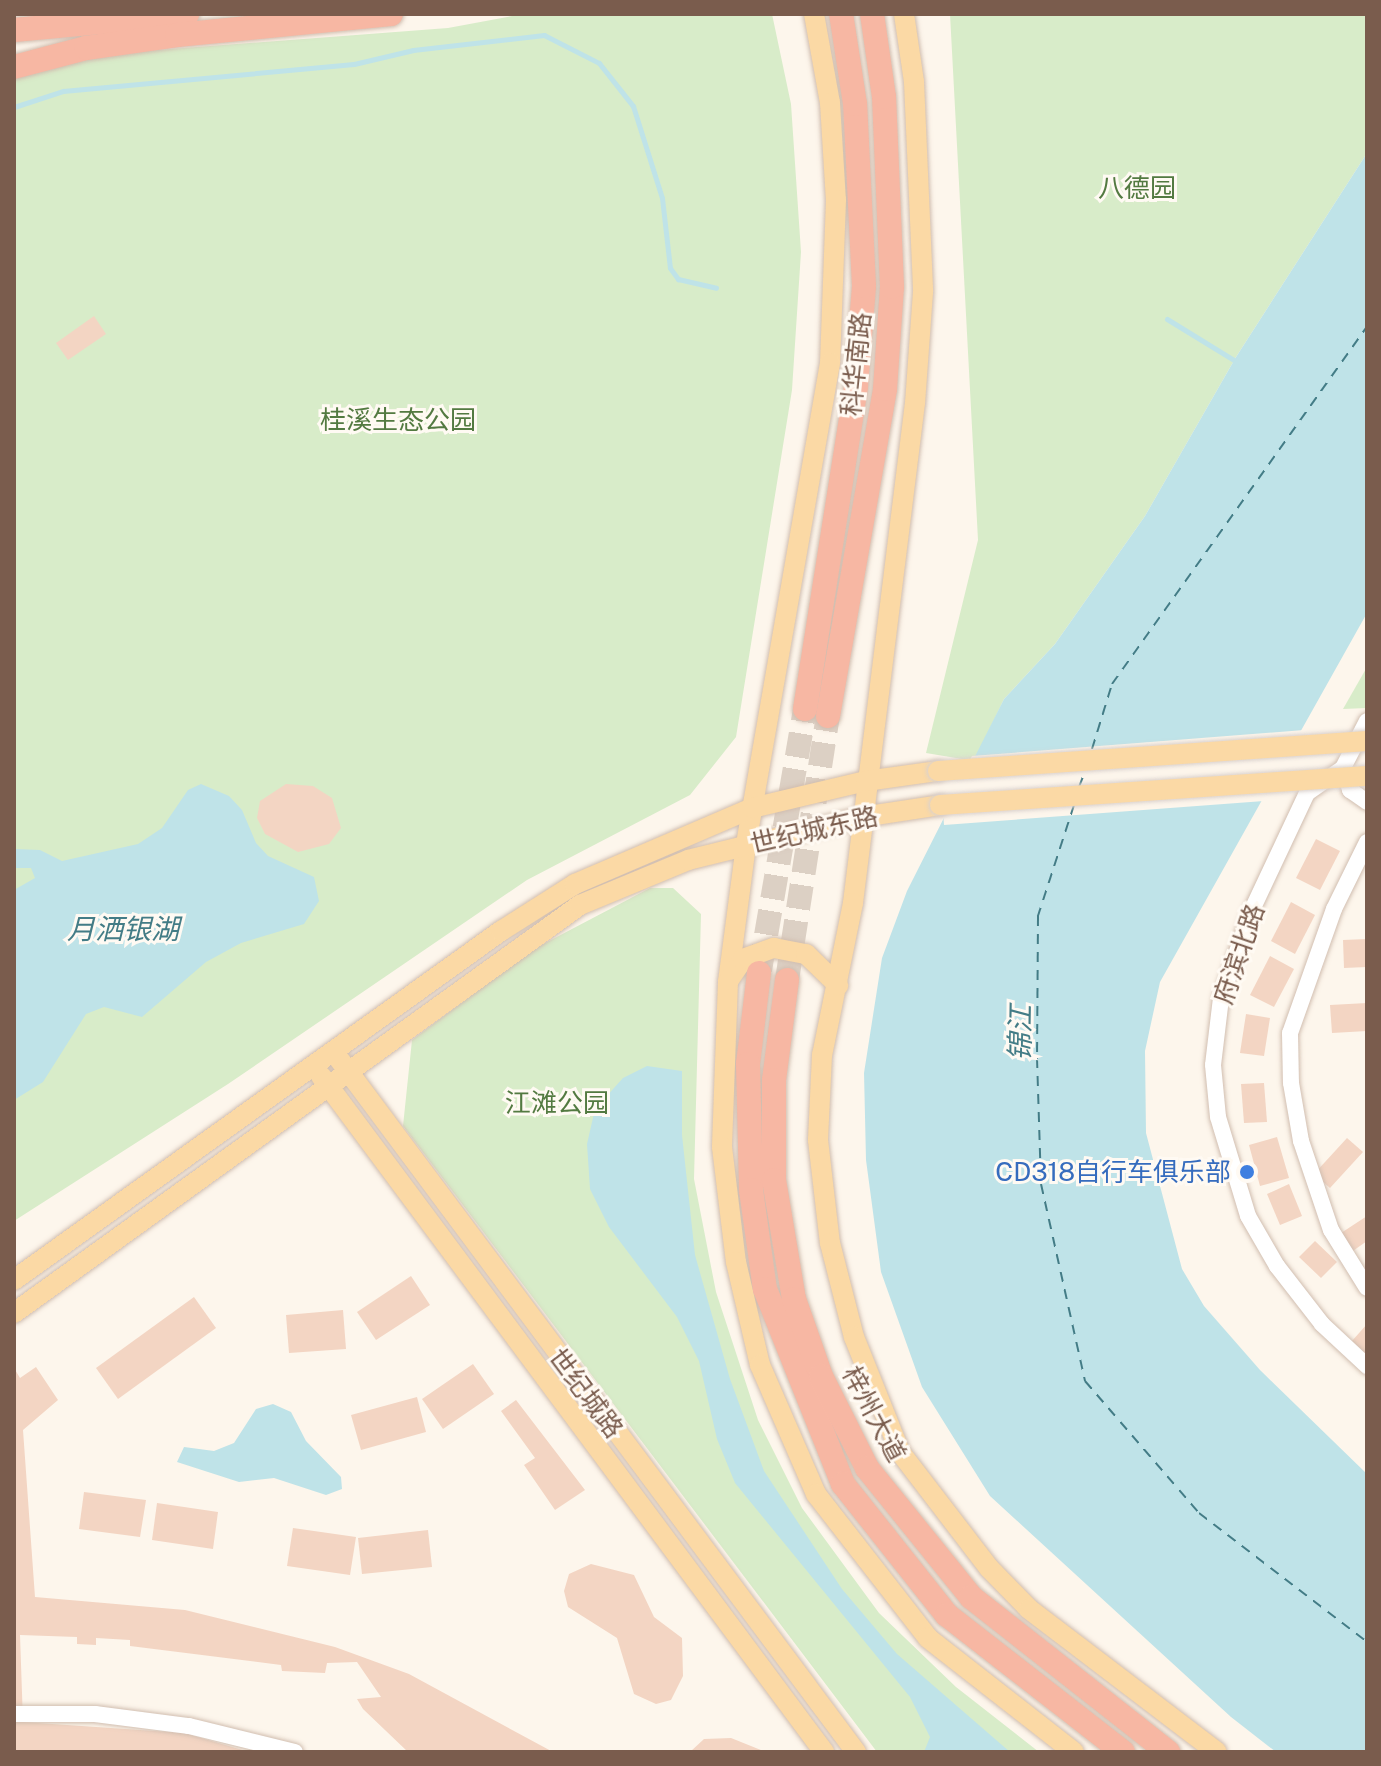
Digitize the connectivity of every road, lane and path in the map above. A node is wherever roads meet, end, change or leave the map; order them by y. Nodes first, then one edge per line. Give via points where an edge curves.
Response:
1 (187, 14) edge
2 (391, 14) edge
3 (814, 14) edge
4 (841, 14) edge
5 (872, 14) edge
6 (904, 14) edge
7 (14, 30) edge
8 (14, 67) edge
9 (864, 286) junction
10 (830, 363) junction
11 (1367, 721) edge
12 (1367, 741) edge
13 (1343, 768) junction
14 (1367, 776) edge
15 (866, 781) junction
16 (1367, 802) edge
17 (752, 808) junction
18 (862, 817) junction
19 (1367, 842) edge
20 (746, 845) junction
21 (759, 973) tunnel mouth
22 (787, 980) tunnel mouth
23 (728, 982) junction
24 (838, 985) junction
25 (334, 1052) junction
26 (313, 1067) junction
27 (347, 1070) junction
28 (327, 1084) junction
29 (14, 1280) edge
30 (1367, 1288) edge
31 (14, 1313) edge
32 (1367, 1366) edge
33 (14, 1714) edge
34 (295, 1752) edge
35 (824, 1752) edge
36 (856, 1752) edge
37 (1074, 1752) edge
38 (1123, 1752) edge
39 (1168, 1752) edge
40 (1217, 1752) edge

1 - 7 highway
2 - 8 highway via 116,44
3 - 10 main road via 830,103 836,200
4 - 9 highway, 科华南路 via 855,104
5 - 9 highway, 科华南路 via 884,97 892,287 885,389 816,712
6 - 15 main road via 914,82 923,292 915,403
9 - 10 main road
10 - 17 main road
11 - 13 street, 府滨北路
12 - 15 main road, 世纪城东路, bridge via 938,771
13 - 16 street via 1350,790
13 - 32 street, 府滨北路 via 1307,793 1250,914 1221,998 1213,1065 1218,1117 1248,1216 1322,1324
14 - 18 main road, 世纪城东路, bridge via 940,805
15 - 17 main road, 世纪城东路
15 - 18 main road
17 - 20 main road
17 - 25 main road, 世纪城东路 via 575,884
18 - 20 main road, 世纪城东路
18 - 24 main road
19 - 30 street via 1334,909 1290,1033 1291,1083 1301,1141 1331,1230
20 - 23 main road
20 - 27 main road, 世纪城东路 via 688,860 580,905
21 - 38 highway, 梓州大道 via 748,1064 751,1190 765,1289 843,1484 947,1615
22 - 39 highway, 梓州大道 via 774,1080 774,1180 794,1299 821,1376 867,1468 971,1597
23 - 24 main road via 743,959 774,948 806,954
23 - 37 main road via 722,1147 736,1262 760,1365 816,1494 928,1638
24 - 40 main road via 822,1055 818,1140 830,1243 854,1337 900,1452 989,1568 1029,1609
25 - 26 main road
25 - 27 main road, 世纪城路
26 - 28 main road, 世纪城路
26 - 29 main road
27 - 28 main road, 世纪城东路
27 - 36 main road, 世纪城路
28 - 31 main road
28 - 35 main road, 世纪城路
33 - 34 street via 95,1714 189,1726

